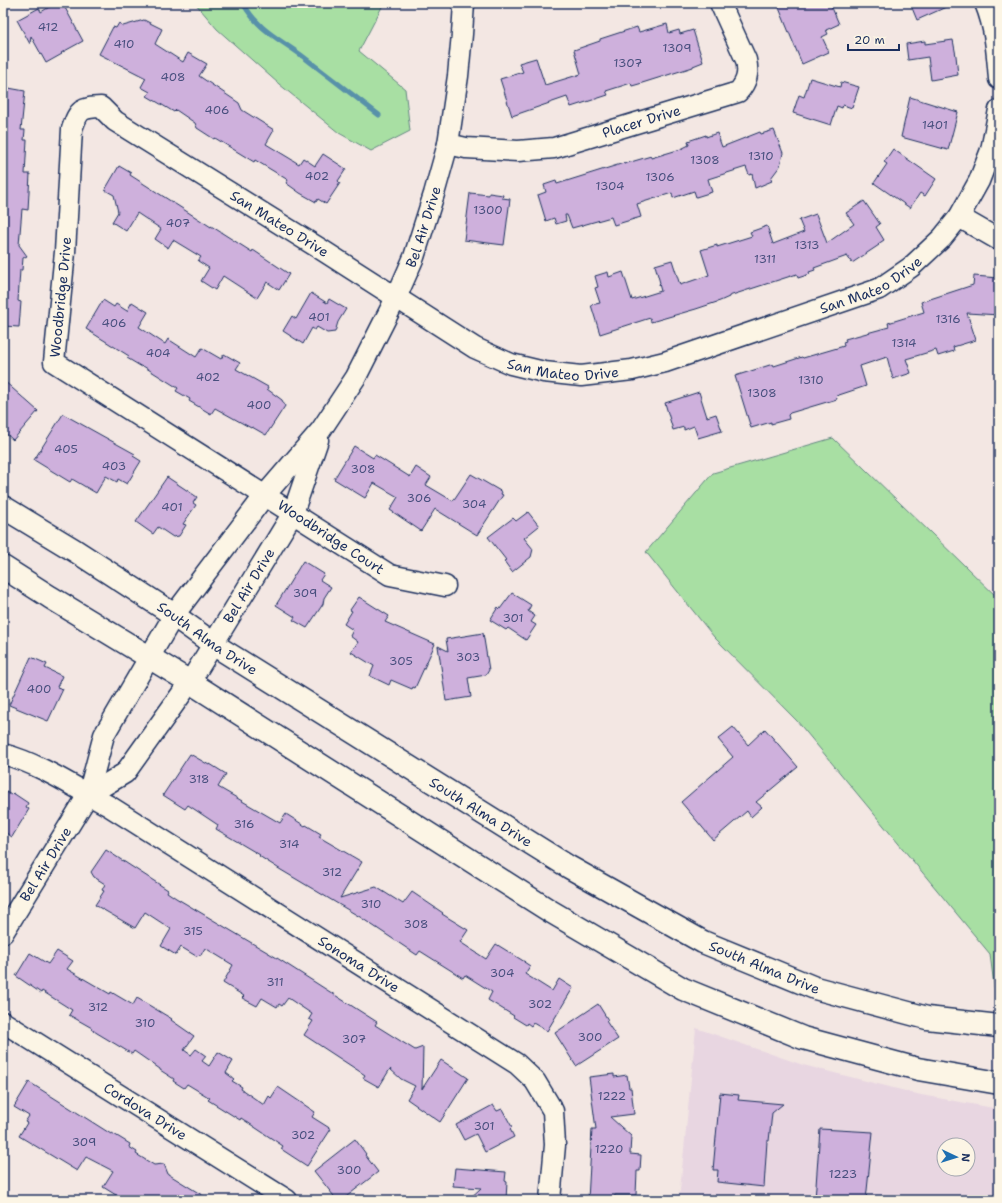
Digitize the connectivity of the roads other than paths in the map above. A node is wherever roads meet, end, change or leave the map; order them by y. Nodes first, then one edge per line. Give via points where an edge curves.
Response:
1 (464, 3) edge
2 (720, 3) edge
3 (990, 6) edge
4 (999, 79) edge
5 (85, 108) joint
6 (999, 110) edge
7 (448, 144) junction
8 (958, 217) junction
9 (999, 240) edge
10 (396, 298) junction
11 (321, 430) junction
12 (265, 495) junction
13 (3, 507) edge
14 (293, 513) junction
15 (3, 567) edge
16 (445, 586) dead end
17 (174, 615) junction
18 (214, 643) junction
19 (149, 657) junction
20 (190, 682) junction
21 (3, 754) edge
22 (81, 790) junction
23 (3, 933) edge
24 (3, 1022) edge
25 (999, 1026) edge
26 (999, 1083) edge
27 (287, 1200) edge
28 (550, 1200) edge

1 - 7 street, Bel Air Drive via 458,76
2 - 7 street, Placer Drive via 744,54 748,69 747,77 738,92 554,148 518,151 466,148
3 - 4 street via 997,46
5 - 10 street, San Mateo Drive via 101,107 115,121
5 - 12 street, Woodbridge Drive via 77,114 72,129 65,252 54,362
6 - 8 street, San Mateo Drive via 991,150 979,181
7 - 10 street, Bel Air Drive via 414,257
8 - 9 street
8 - 10 street, San Mateo Drive via 942,238 911,267 879,289 665,362 632,370 581,376 544,372 510,364 475,348
10 - 11 street, Bel Air Drive via 356,377
11 - 12 street, Bel Air Drive
11 - 14 street, Bel Air Drive
12 - 14 street, Woodbridge Court
12 - 17 street, Bel Air Drive
13 - 17 main road, South Alma Drive
14 - 16 street, Woodbridge Court via 390,575
14 - 18 street, Bel Air Drive
15 - 19 main road
17 - 18 main road, South Alma Drive
17 - 19 street, Bel Air Drive
18 - 20 street, Bel Air Drive
18 - 25 main road, South Alma Drive via 569,867 703,942 815,988 927,1018
19 - 20 main road
19 - 22 street, Bel Air Drive via 104,735
20 - 22 street, Bel Air Drive via 125,773
20 - 26 main road via 550,911 683,989 803,1038 918,1069
21 - 22 street, Sonoma Drive via 15,757
22 - 23 street, Bel Air Drive
22 - 28 street, Sonoma Drive via 517,1064 535,1080 553,1111 555,1145
24 - 27 street, Cordova Drive

